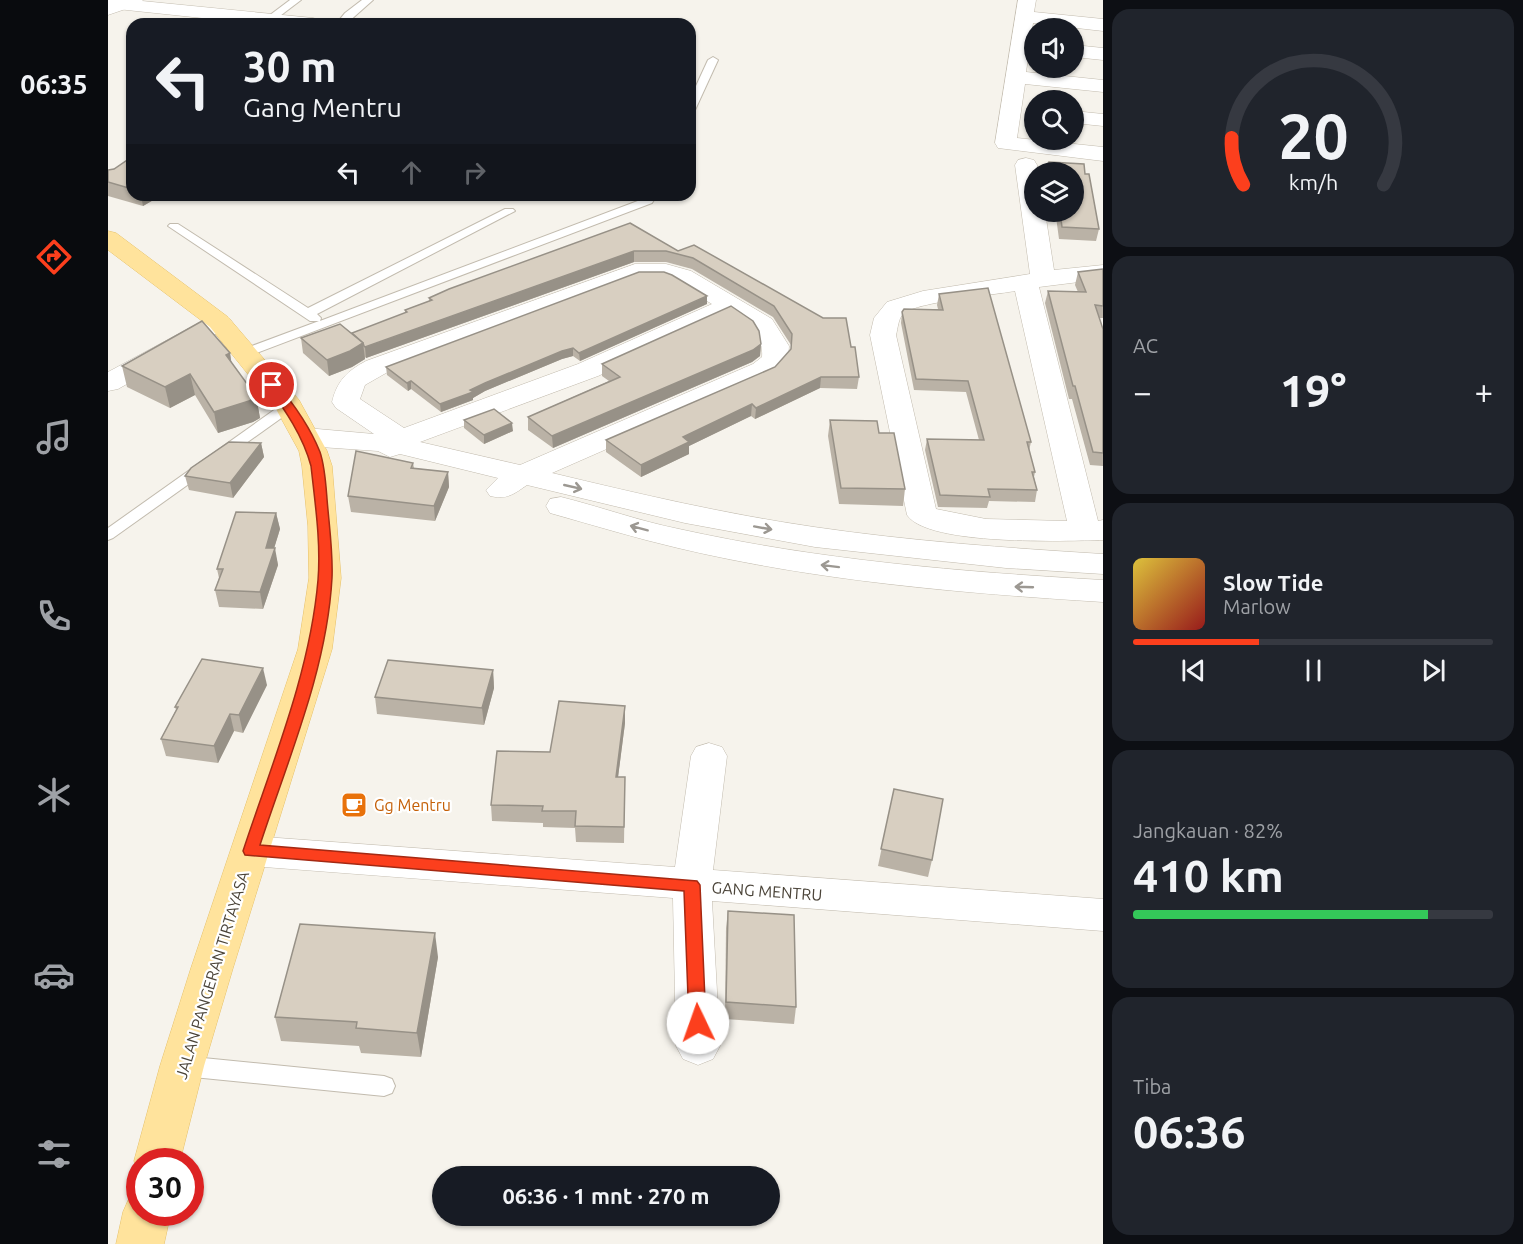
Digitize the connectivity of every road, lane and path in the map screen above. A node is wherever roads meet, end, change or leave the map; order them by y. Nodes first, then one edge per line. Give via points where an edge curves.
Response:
1 (296, 0) edge
2 (368, 0) edge
3 (117, 4) edge
4 (1025, 9) edge
5 (250, 18) edge
6 (272, 18) edge
7 (346, 18) edge
8 (1103, 25) edge
9 (1084, 52) edge
10 (1103, 54) edge
11 (1024, 55) edge
12 (713, 60) dead end
13 (1015, 76) junction
14 (1103, 86) edge
15 (696, 97) edge
16 (1084, 118) edge
17 (1103, 120) edge
18 (1103, 154) edge
19 (648, 201) edge
20 (508, 211) dead end
21 (1030, 222) edge
22 (174, 226) dead end
23 (108, 238) edge
24 (1103, 272) edge
25 (1034, 280) junction
26 (731, 305) junction
27 (308, 313) junction
28 (219, 322) junction
29 (323, 324) junction
30 (246, 353) junction
31 (108, 383) edge
32 (289, 406) junction
33 (310, 444) junction
34 (392, 447) junction
35 (512, 482) junction
36 (1094, 530) edge
37 (108, 535) edge
38 (1060, 561) junction
39 (1103, 564) edge
40 (1103, 591) edge
41 (709, 756) dead end
42 (251, 851) junction
43 (692, 885) junction
44 (1103, 915) edge
45 (698, 1046) dead end
46 (182, 1066) junction
47 (384, 1086) dead end
48 (160, 1148) edge
49 (144, 1226) edge
50 (140, 1244) edge

1 - 6 lane
2 - 7 lane
3 - 5 street
4 - 8 street
9 - 10 street
11 - 13 street
12 - 15 lane
13 - 14 street
13 - 18 street via 1019,111 1006,143
16 - 17 street
19 - 29 lane
20 - 27 lane
21 - 25 street
22 - 27 lane
23 - 28 main road, JALAN PANGERAN TIRTAYASA
24 - 25 street
25 - 36 street
25 - 38 street via 896,307 887,318 883,335 922,515
26 - 34 street via 588,370
26 - 34 street via 682,276 636,272 356,376 348,387 346,402
26 - 35 street via 763,324 776,346 775,360 763,370
27 - 29 lane
28 - 30 main road, JALAN PANGERAN TIRTAYASA
28 - 31 street
29 - 30 lane
30 - 32 main road, JALAN PANGERAN TIRTAYASA
32 - 33 main road, JALAN PANGERAN TIRTAYASA
32 - 37 lane
33 - 34 street
33 - 42 main road, JALAN PANGERAN TIRTAYASA via 318,466 325,578 315,650
34 - 35 street
35 - 38 street via 703,530 813,564 977,570
36 - 38 street
38 - 39 street
38 - 40 street
41 - 43 street
42 - 43 street, GANG MENTRU
42 - 46 main road, JALAN PANGERAN TIRTAYASA
43 - 44 street, GANG MENTRU
43 - 45 street
46 - 47 lane
46 - 48 main road, JALAN PANGERAN TIRTAYASA
49 - 50 main road

